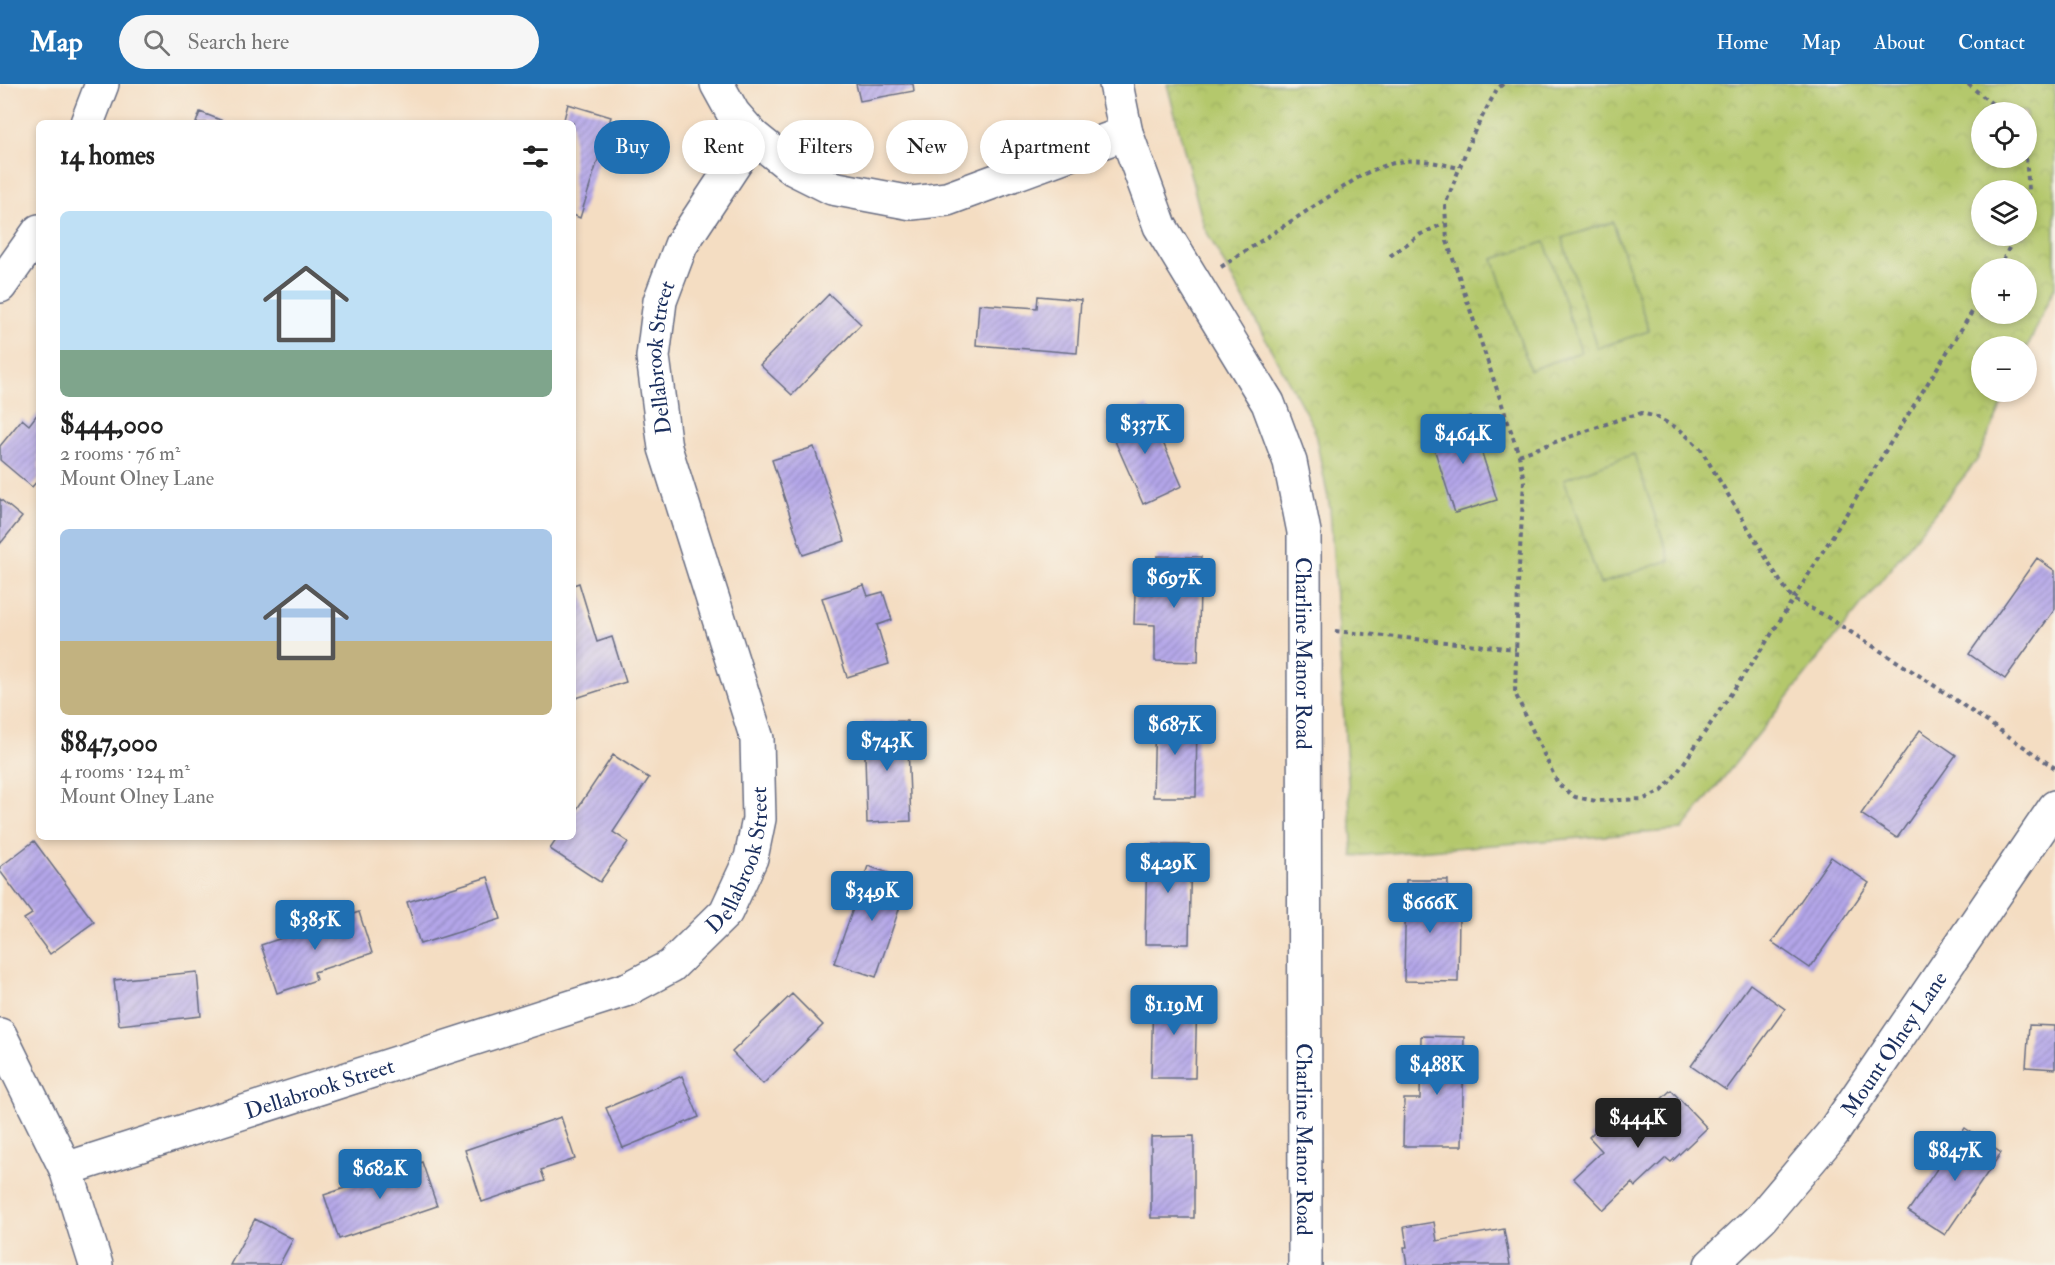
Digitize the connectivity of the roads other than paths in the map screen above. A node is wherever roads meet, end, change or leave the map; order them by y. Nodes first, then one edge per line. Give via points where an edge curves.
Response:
1 (102, 84) edge
2 (717, 84) edge
3 (1116, 84) edge
4 (88, 120) edge
5 (739, 120) edge
6 (1126, 133) junction
7 (765, 145) edge
8 (727, 174) edge
9 (36, 235) edge
10 (0, 286) edge
11 (2055, 807) edge
12 (2046, 841) edge
13 (0, 1035) edge
14 (66, 1169) junction
15 (96, 1265) edge
16 (1305, 1265) edge
17 (1711, 1265) edge

1 - 4 street
2 - 5 street
3 - 6 street, Charline Manor Road
6 - 7 street via 947,199 912,203 832,188 794,169
6 - 16 street, Charline Manor Road via 1160,225 1268,403 1290,462 1304,532
8 - 14 street, Dellabrook Street via 681,245 660,301 653,357 665,448 757,739 759,819 751,858 726,912 671,966 628,989
9 - 10 street
11 - 12 street, Mount Olney Lane
12 - 17 street, Mount Olney Lane via 1832,1134 1761,1218
13 - 14 street
14 - 15 street

